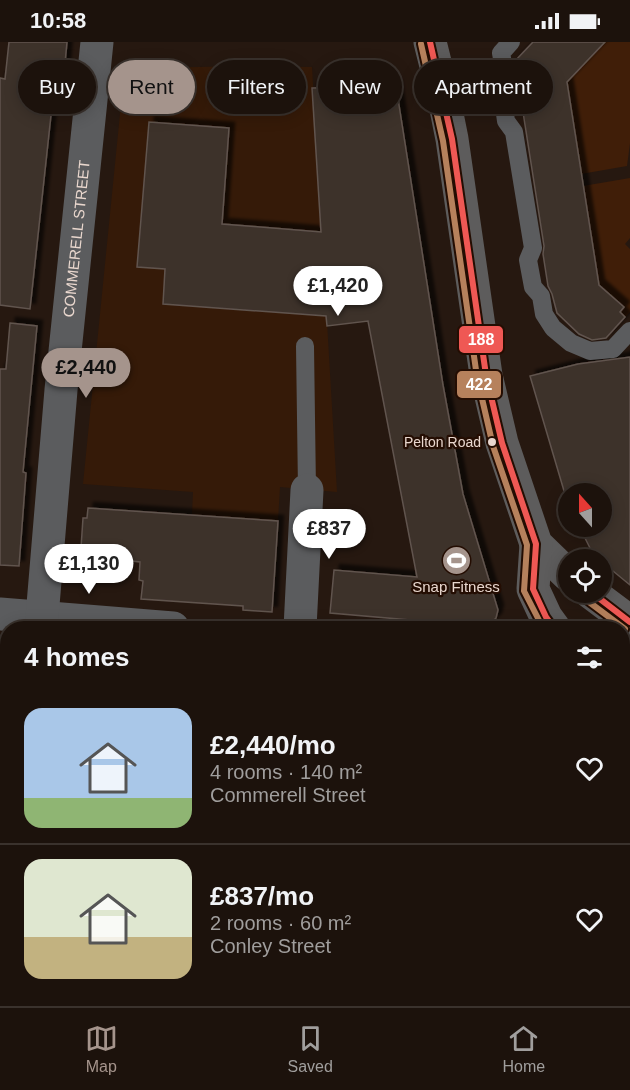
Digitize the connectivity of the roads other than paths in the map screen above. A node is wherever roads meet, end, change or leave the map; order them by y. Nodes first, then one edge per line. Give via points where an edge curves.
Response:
1 (97, 42) edge
2 (430, 42) edge
3 (511, 42) edge
4 (630, 331) edge
5 (305, 346) dead end
6 (307, 490) joint
7 (536, 544) junction
8 (558, 565) edge
9 (605, 603) edge
10 (0, 614) edge
11 (42, 617) junction
12 (80, 621) edge
13 (300, 621) edge
14 (549, 621) edge
15 (629, 621) edge

1 - 11 street, COMMERELL STREET
2 - 7 main road via 452,139 486,375 502,443
3 - 4 lane via 501,53 507,85 503,99 506,121 514,132 534,248 528,260 532,287 541,296 544,314 553,328 571,343 590,351 613,349
5 - 6 lane
6 - 13 street
7 - 8 main road
7 - 14 main road via 533,589
9 - 15 main road
10 - 11 street
11 - 12 street

